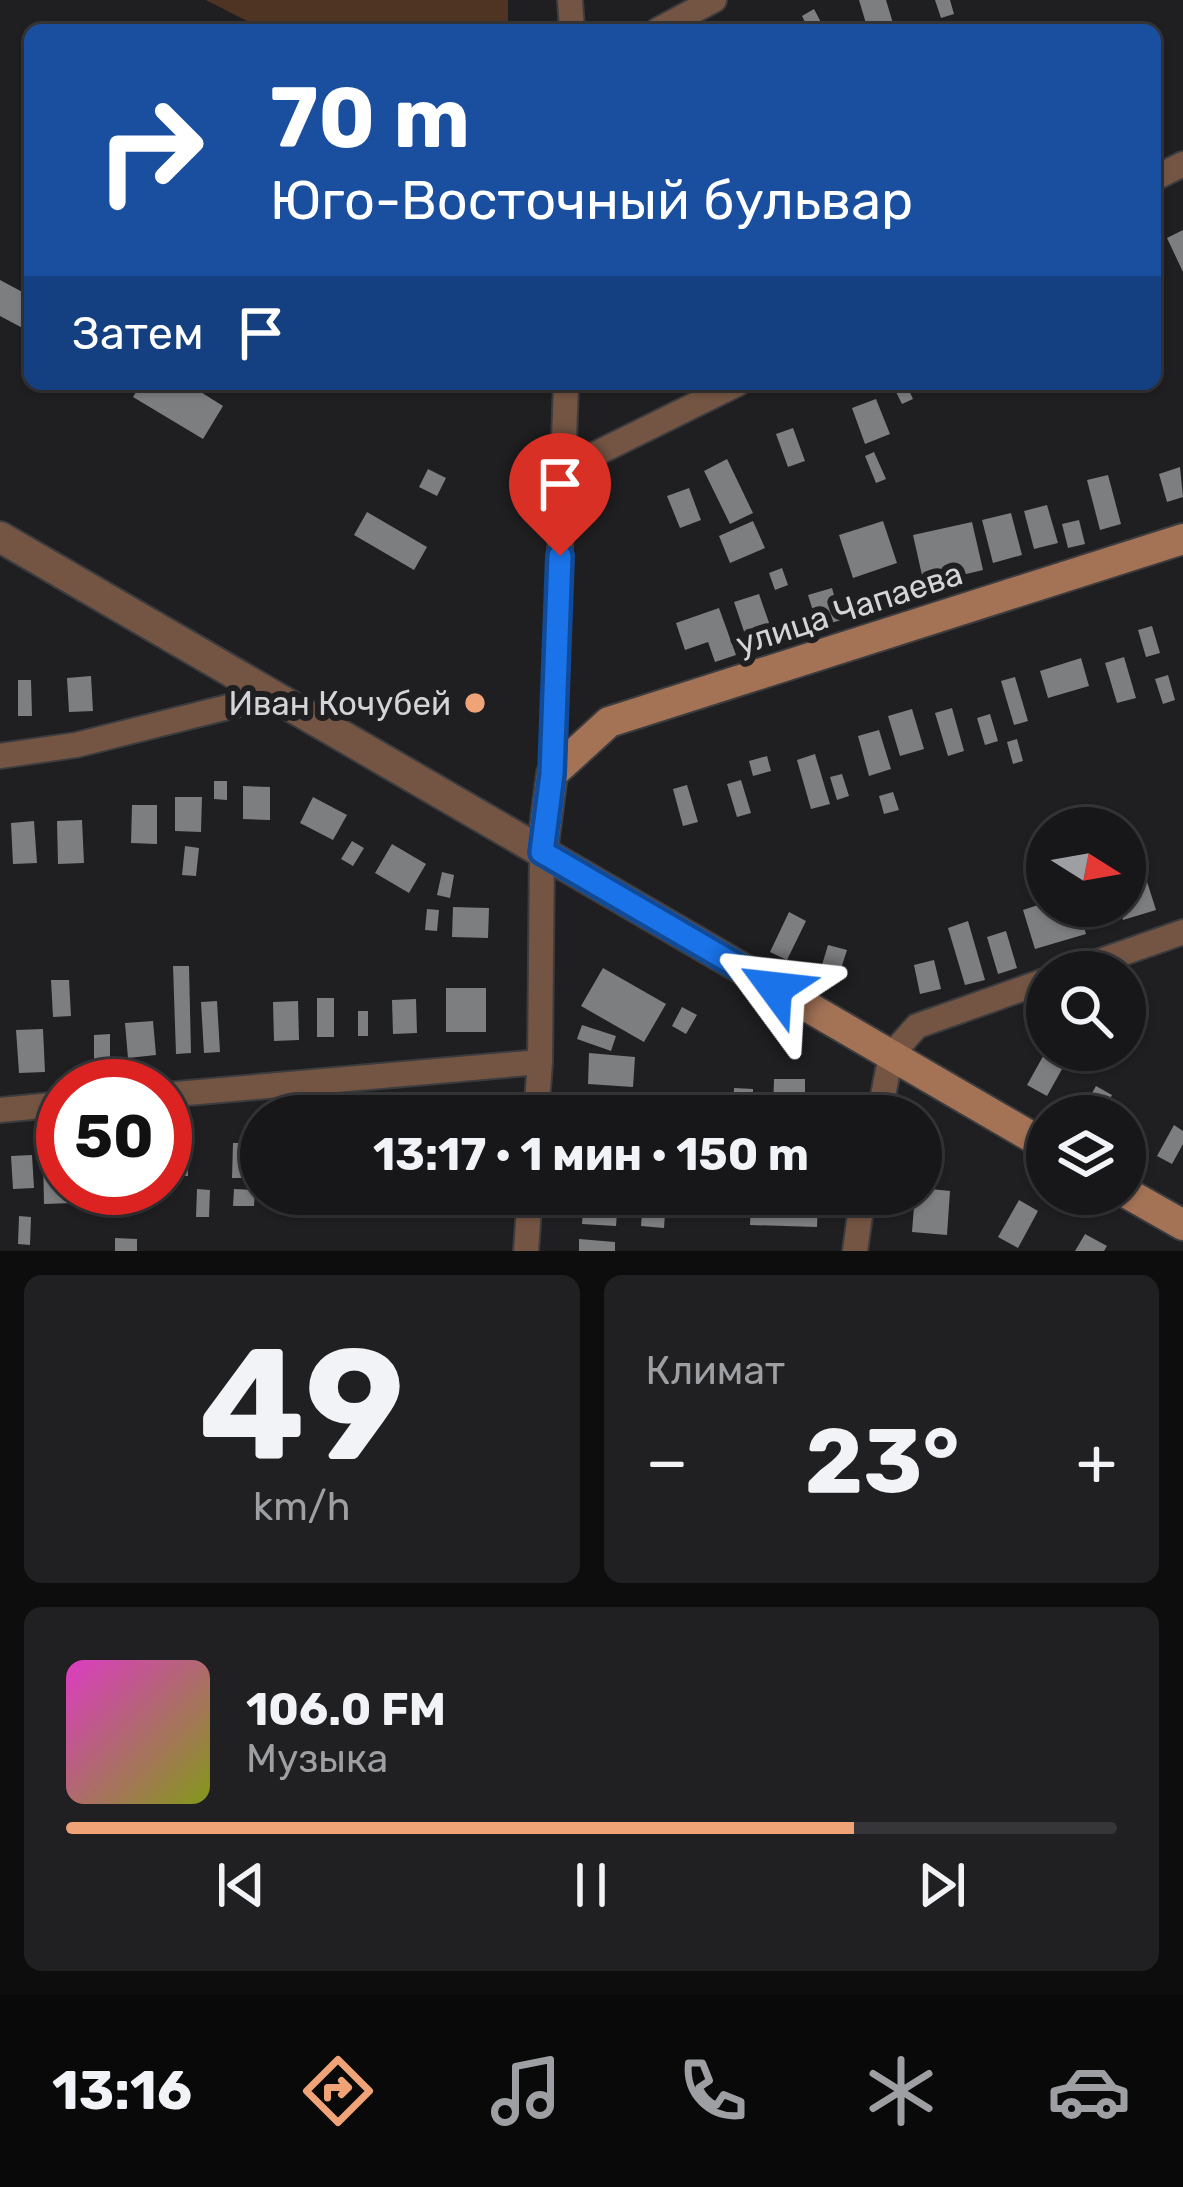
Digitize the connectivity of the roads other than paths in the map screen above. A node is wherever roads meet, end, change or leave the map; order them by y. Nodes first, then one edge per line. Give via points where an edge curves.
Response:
1 (714, 0) edge
2 (669, 24) edge
3 (566, 390) edge
4 (725, 390) edge
5 (563, 470) junction
6 (0, 537) edge
7 (1183, 539) edge
8 (272, 696) junction
9 (0, 756) edge
10 (552, 774) junction
11 (542, 852) junction
12 (1183, 932) edge
13 (1129, 951) edge
14 (1026, 987) edge
15 (891, 1055) junction
16 (540, 1062) junction
17 (192, 1093) edge
18 (538, 1095) edge
19 (883, 1095) edge
20 (36, 1107) edge
21 (0, 1110) edge
22 (1026, 1134) edge
23 (1146, 1204) edge
24 (529, 1215) edge
25 (859, 1215) edge
26 (1183, 1226) edge
27 (526, 1251) edge
28 (855, 1251) edge

1 - 2 street
3 - 5 street
4 - 5 street
5 - 10 street
6 - 8 street
7 - 10 main road, улица Чапаева via 609,722
8 - 9 street
8 - 11 street
10 - 11 main road
11 - 15 main road
11 - 16 street
12 - 13 street
14 - 15 street via 916,1026
15 - 19 street
15 - 22 main road
16 - 17 street
16 - 18 street
20 - 21 street
23 - 26 main road
24 - 27 street
25 - 28 street

